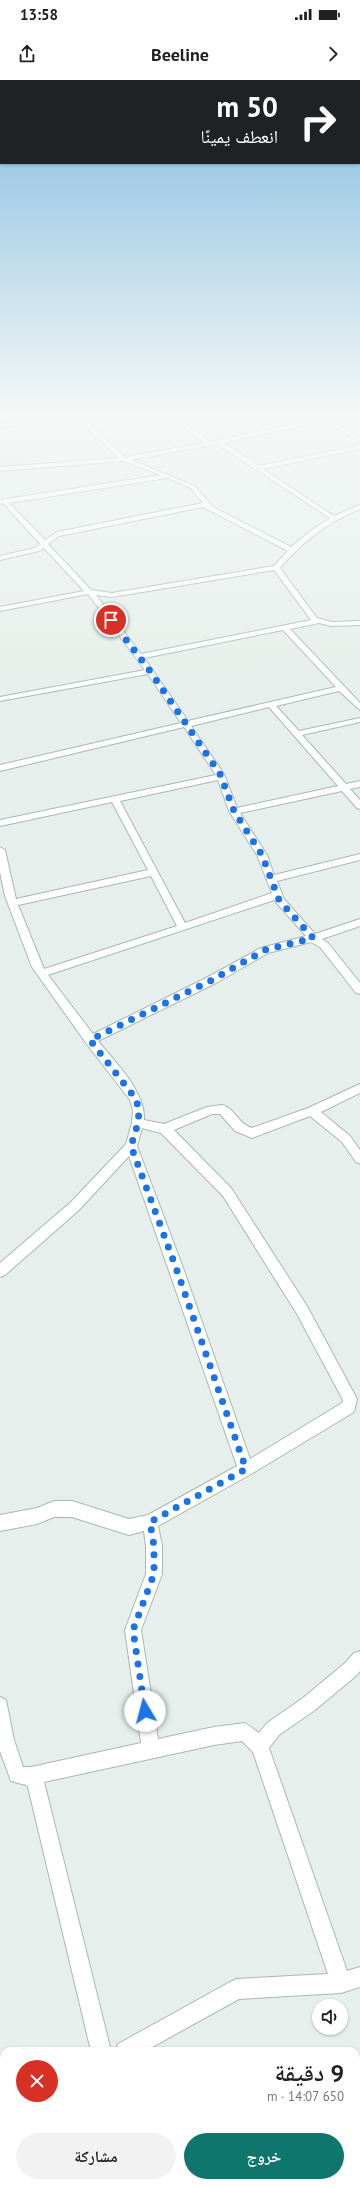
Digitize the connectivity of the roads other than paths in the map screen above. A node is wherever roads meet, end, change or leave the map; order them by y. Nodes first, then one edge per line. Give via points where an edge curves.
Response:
1 (14, 513) edge
2 (157, 513) edge
3 (222, 513) edge
4 (326, 513) edge
5 (343, 513) edge
6 (334, 519) junction
7 (44, 545) junction
8 (290, 549) junction
9 (0, 558) edge
10 (276, 568) junction
11 (89, 592) junction
12 (0, 609) edge
13 (319, 621) junction
14 (360, 623) edge
15 (285, 628) junction
16 (139, 657) junction
17 (150, 671) junction
18 (341, 688) junction
19 (0, 699) edge
20 (270, 704) junction
21 (360, 708) edge
22 (360, 720) edge
23 (185, 723) junction
24 (297, 734) junction
25 (0, 768) edge
26 (221, 777) junction
27 (360, 784) edge
28 (343, 787) junction
29 (115, 799) junction
30 (360, 806) edge
31 (234, 811) junction
32 (0, 823) edge
33 (0, 850) edge
34 (360, 856) edge
35 (154, 872) junction
36 (271, 879) junction
37 (277, 895) junction
38 (13, 903) junction
39 (360, 922) edge
40 (183, 928) junction
41 (313, 938) junction
42 (42, 973) junction
43 (360, 990) edge
44 (90, 1040) junction
45 (360, 1088) edge
46 (312, 1111) junction
47 (138, 1123) junction
48 (165, 1129) junction
49 (131, 1146) junction
50 (360, 1159) edge
51 (0, 1271) edge
52 (355, 1410) edge
53 (246, 1469) junction
54 (150, 1522) junction
55 (0, 1523) edge
56 (360, 1659) edge
57 (0, 1706) edge
58 (260, 1746) junction
59 (151, 1750) junction
60 (31, 1776) junction
61 (360, 1976) edge
62 (341, 1983) junction
63 (100, 2047) edge
64 (132, 2047) edge

1 - 7 street
2 - 7 street via 57,534
3 - 8 street
4 - 6 street
5 - 6 street
6 - 8 street
7 - 9 street via 37,550
7 - 11 street
8 - 10 street
10 - 11 street via 112,595
10 - 13 street via 314,620
11 - 12 street
11 - 16 street
13 - 14 street via 331,624
13 - 15 street
15 - 16 street
15 - 18 street
16 - 17 street
17 - 19 street
17 - 23 street
18 - 20 street
18 - 21 street
20 - 23 street
20 - 24 street
22 - 24 street
23 - 25 street
23 - 26 street
24 - 28 street
26 - 29 street
26 - 31 street
27 - 28 street
28 - 30 street
28 - 31 street
29 - 32 street
29 - 35 street
31 - 36 street via 262,855
33 - 38 street
34 - 36 street
35 - 38 street
35 - 40 street
36 - 37 street
37 - 40 street
37 - 41 street
38 - 42 street via 37,967
39 - 41 street
40 - 42 street
41 - 43 street via 324,945
41 - 44 street via 265,950 212,980
42 - 44 street
44 - 47 street via 136,1099
45 - 46 street
46 - 48 street via 252,1133 239,1128 222,1109 211,1110
46 - 50 street via 346,1139
47 - 48 street
47 - 49 street
48 - 52 street via 227,1192 302,1310
49 - 51 street via 75,1206
49 - 53 street
52 - 53 street
53 - 54 street
54 - 55 street via 129,1527 72,1509 54,1509 37,1516
54 - 59 street via 154,1546 154,1574 133,1630
56 - 58 street via 309,1704 273,1729
57 - 60 street via 5,1740 17,1775
58 - 59 street via 245,1732
58 - 62 street
59 - 60 street
60 - 63 street via 36,1784
61 - 62 street
62 - 64 street via 236,1989

